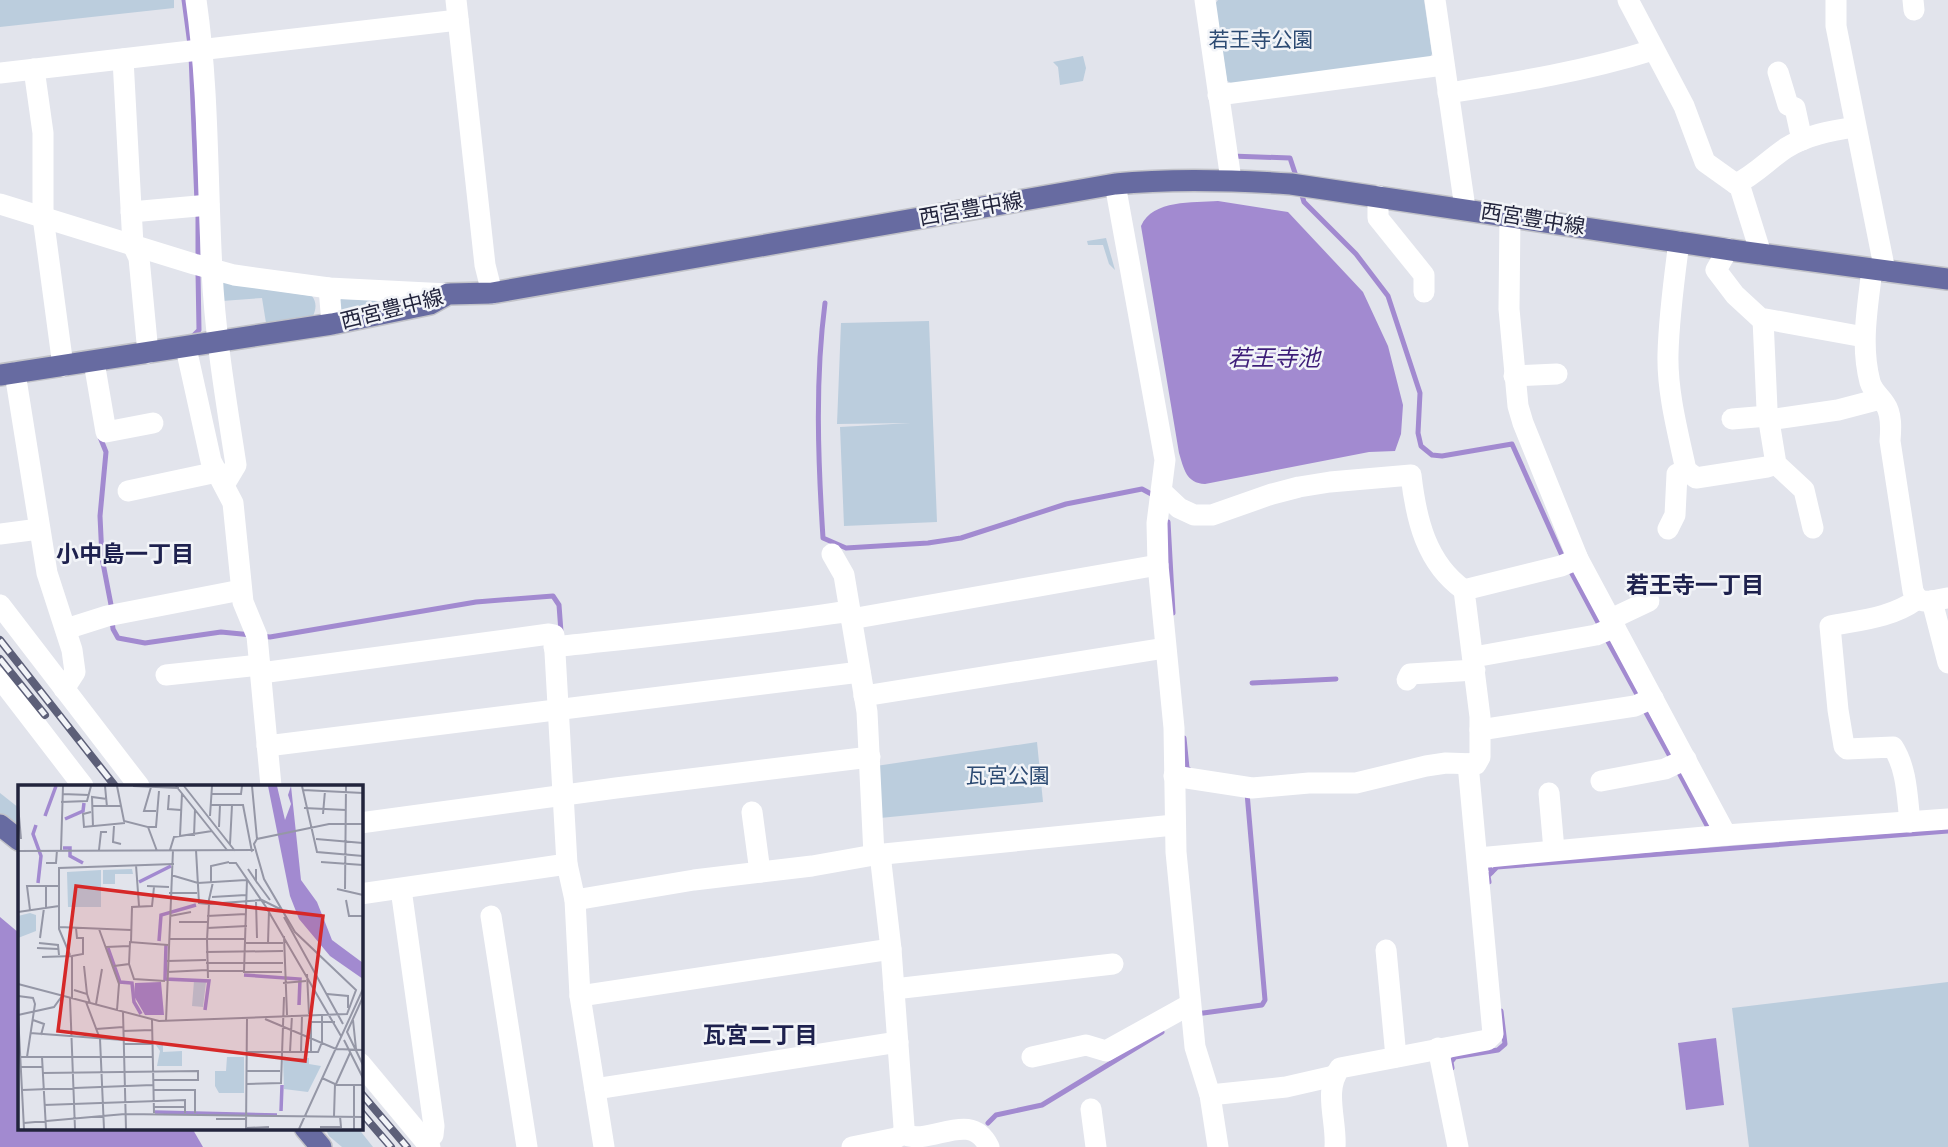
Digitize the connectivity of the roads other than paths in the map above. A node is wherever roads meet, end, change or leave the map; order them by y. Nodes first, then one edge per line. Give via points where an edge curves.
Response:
1 (196, 0) edge
2 (1205, 0) edge
3 (1435, 0) edge
4 (1628, 0) edge
5 (1836, 0) edge
6 (457, 10) edge
7 (204, 50) junction
8 (1653, 50) junction
9 (123, 59) junction
10 (1443, 65) junction
11 (34, 69) junction
12 (1778, 72) dead end
13 (0, 73) edge
14 (1448, 93) junction
15 (1219, 95) junction
16 (1855, 127) junction
17 (1802, 140) junction
18 (1231, 180) junction
19 (1115, 184) junction
20 (1736, 184) junction
21 (1378, 196) junction
22 (0, 204) edge
23 (209, 205) junction
24 (1465, 208) junction
25 (131, 212) junction
26 (1510, 215) junction
27 (43, 217) junction
28 (1679, 242) junction
29 (133, 245) junction
30 (1728, 249) junction
31 (1761, 254) junction
32 (212, 270) junction
33 (1879, 270) junction
34 (1948, 279) edge
35 (328, 288) junction
36 (1424, 292) dead end
37 (492, 293) junction
38 (447, 294) junction
39 (1763, 318) junction
40 (332, 324) junction
41 (1864, 337) junction
42 (217, 343) junction
43 (186, 348) junction
44 (148, 354) junction
45 (94, 362) junction
46 (63, 366) junction
47 (8, 374) edge
48 (1557, 374) dead end
49 (1514, 376) junction
50 (1880, 399) junction
51 (1768, 418) junction
52 (1732, 419) dead end
53 (153, 423) dead end
54 (1776, 464) junction
55 (1686, 470) junction
56 (220, 478) junction
57 (128, 491) dead end
58 (1162, 492) junction
59 (1813, 528) dead end
60 (39, 529) junction
61 (1668, 529) dead end
62 (0, 534) edge
63 (832, 554) dead end
64 (1570, 562) junction
65 (1158, 565) junction
66 (241, 590) junction
67 (1464, 590) junction
68 (1932, 600) edge
69 (1649, 601) dead end
70 (0, 605) edge
71 (850, 615) junction
72 (66, 628) junction
73 (1607, 628) junction
74 (554, 647) junction
75 (1165, 648) junction
76 (1948, 663) edge
77 (1474, 664) junction
78 (260, 669) junction
79 (860, 672) junction
80 (166, 676) dead end
81 (0, 678) edge
82 (1407, 680) dead end
83 (64, 689) junction
84 (864, 696) junction
85 (1644, 702) junction
86 (558, 710) junction
87 (1480, 730) junction
88 (267, 746) junction
89 (870, 757) junction
90 (1468, 764) junction
91 (1677, 764) junction
92 (1174, 776) junction
93 (1601, 781) dead end
94 (82, 785) edge
95 (138, 785) edge
96 (271, 785) edge
97 (1549, 793) dead end
98 (564, 795) junction
99 (752, 812) dead end
100 (1948, 819) edge
101 (1910, 822) junction
102 (362, 824) edge
103 (0, 825) edge
104 (1174, 825) junction
105 (1726, 835) junction
106 (18, 839) edge
107 (1554, 850) junction
108 (877, 855) junction
109 (1481, 857) junction
110 (567, 864) junction
111 (760, 872) junction
112 (401, 889) junction
113 (362, 894) edge
114 (575, 900) junction
115 (491, 916) dead end
116 (891, 948) junction
117 (1386, 950) dead end
118 (1113, 964) dead end
119 (894, 989) junction
120 (580, 996) junction
121 (1189, 1004) junction
122 (898, 1042) junction
123 (1438, 1048) junction
124 (1032, 1057) dead end
125 (1396, 1057) junction
126 (362, 1065) edge
127 (1334, 1076) junction
128 (595, 1089) junction
129 (1210, 1096) junction
130 (1091, 1109) dead end
131 (902, 1140) edge
132 (428, 1144) edge
133 (527, 1147) edge
134 (604, 1147) edge
135 (852, 1147) edge
136 (989, 1147) edge
137 (1096, 1147) edge
138 (1218, 1147) edge
139 (1335, 1147) edge
140 (1458, 1147) edge

1 - 7 street
2 - 15 street
3 - 10 street
4 - 8 street
5 - 16 street via 1836,26
6 - 7 street
6 - 37 street via 485,265
7 - 9 street
7 - 23 street
8 - 14 street via 1563,74
8 - 20 street via 1684,106 1705,162
9 - 11 street
9 - 25 street
10 - 14 street
10 - 15 street
11 - 13 street
11 - 27 street via 43,133
12 - 17 street via 1788,105 1795,108
14 - 24 street
15 - 18 street
16 - 17 street
16 - 33 street
17 - 20 street
18 - 19 main road, 西宮豊中線
18 - 21 main road, 西宮豊中線
19 - 37 main road, 西宮豊中線
19 - 58 street via 1165,460
20 - 31 street via 1748,207
21 - 24 main road, 西宮豊中線
21 - 36 street via 1378,218 1424,275
22 - 27 street
23 - 25 street
23 - 32 street
24 - 26 main road, 西宮豊中線
25 - 29 street
26 - 28 main road, 西宮豊中線
26 - 49 street
27 - 29 street
27 - 46 street
28 - 30 main road, 西宮豊中線
28 - 55 street via 1668,355
29 - 32 street
29 - 44 street via 139,258
30 - 31 main road, 西宮豊中線
30 - 39 street via 1716,270 1735,295
31 - 33 main road, 西宮豊中線
32 - 35 street
32 - 42 street
33 - 34 main road, 西宮豊中線
33 - 41 street
35 - 38 street
35 - 40 street
37 - 38 main road, 西宮豊中線
38 - 40 main road, 西宮豊中線 via 429,304
39 - 41 street
39 - 51 street
40 - 42 main road, 西宮豊中線
41 - 50 street via 1870,382
42 - 43 main road, 西宮豊中線
42 - 56 street via 236,465
43 - 44 main road, 西宮豊中線
43 - 56 street via 211,461
44 - 45 main road, 西宮豊中線
45 - 46 main road, 西宮豊中線
45 - 53 street via 107,432
46 - 47 main road, 西宮豊中線
47 - 60 street
48 - 49 street
49 - 64 street via 1523,423
50 - 51 street via 1831,411
50 - 68 street via 1887,406 1891,425 1913,591
51 - 52 street
51 - 54 street
54 - 55 street via 1696,478
54 - 59 street via 1804,490
55 - 61 street via 1676,474 1675,515
56 - 57 street
56 - 66 street via 233,503
58 - 65 street
58 - 67 street via 1194,515 1212,515 1299,487 1411,475 1427,544 1448,579
60 - 62 street
60 - 72 street via 50,587
63 - 71 street via 844,575
64 - 67 street
64 - 73 street
65 - 71 street
65 - 75 street
66 - 72 street
66 - 78 street via 257,636
67 - 77 street
68 - 76 street
68 - 101 street via 1830,626 1844,746 1893,747 1903,768
69 - 73 street
70 - 83 street
71 - 74 street
71 - 79 street
72 - 83 street via 75,672
73 - 77 street
73 - 85 street
74 - 78 street via 554,635 549,634
74 - 86 street
75 - 84 street
75 - 92 street
77 - 82 street via 1410,674
77 - 87 street
78 - 80 street
78 - 88 street
79 - 84 street
79 - 86 street
81 - 94 street
83 - 95 street
84 - 89 street
85 - 87 street
85 - 91 street
86 - 88 street
86 - 98 street
87 - 90 street via 1480,757 1476,764
88 - 96 street
89 - 98 street
89 - 108 street
90 - 92 street via 1426,766 1356,783 1252,788
90 - 109 street
91 - 93 street
91 - 105 street
92 - 104 street
97 - 107 street
98 - 102 street
98 - 110 street
99 - 111 street
100 - 101 street
101 - 105 street
103 - 106 main road
104 - 108 street
104 - 121 street
105 - 107 street
107 - 109 street
108 - 111 street
108 - 116 street
109 - 123 street via 1493,1034 1487,1040
110 - 112 street
110 - 114 street
111 - 114 street
112 - 113 street
112 - 132 street via 434,1126
114 - 120 street
115 - 133 street
116 - 119 street
116 - 120 street
117 - 125 street
118 - 119 street via 1084,961 988,971
119 - 122 street
120 - 128 street
121 - 124 street via 1106,1051 1086,1045
121 - 129 street via 1195,1047
122 - 128 street
122 - 131 street via 905,1127
123 - 125 street
123 - 140 street
125 - 127 street via 1340,1068
126 - 132 street
127 - 129 street
127 - 139 street
128 - 134 street
129 - 138 street
130 - 137 street
131 - 135 street
131 - 136 street via 967,1130 984,1137

